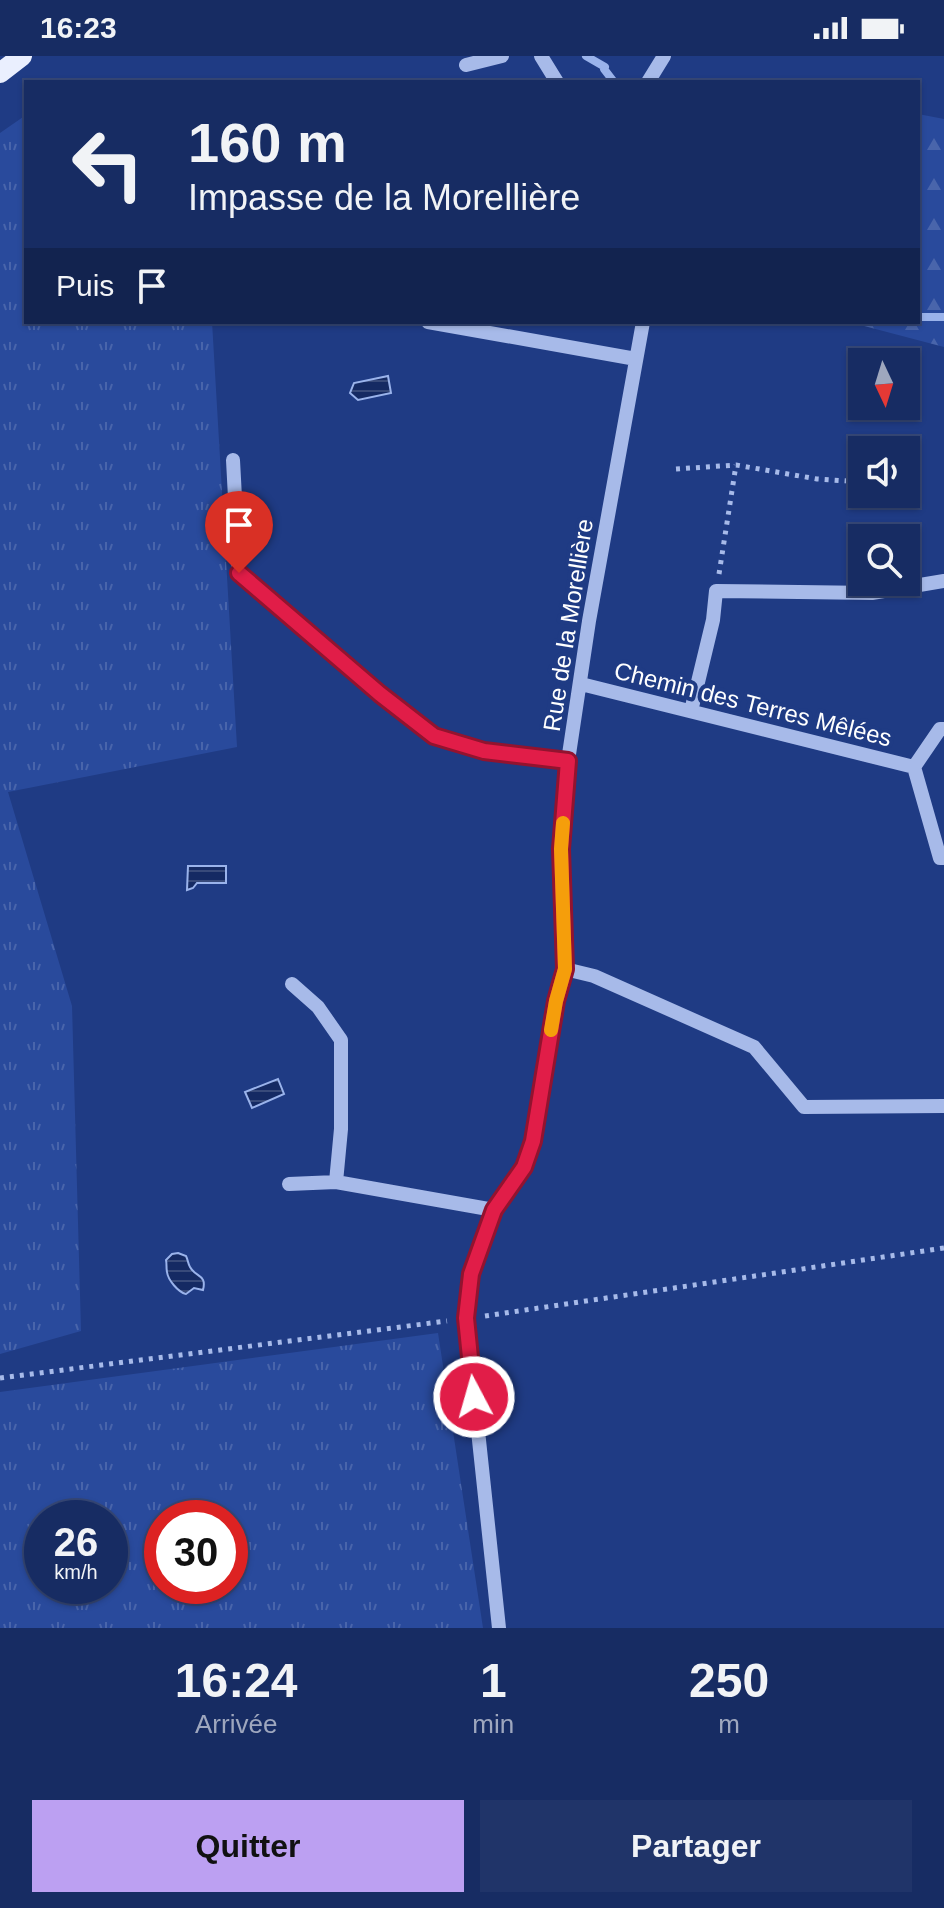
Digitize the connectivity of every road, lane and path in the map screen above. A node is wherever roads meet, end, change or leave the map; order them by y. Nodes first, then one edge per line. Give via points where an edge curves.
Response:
1 (22, 56) edge
2 (502, 56) edge
3 (541, 56) edge
4 (664, 56) edge
5 (466, 65) dead end
6 (0, 73) edge
7 (556, 80) edge
8 (649, 80) edge
9 (439, 324) edge
10 (643, 324) edge
11 (636, 359) junction
12 (233, 460) dead end
13 (736, 465) junction
14 (676, 469) dead end
15 (848, 481) edge
16 (944, 581) edge
17 (716, 591) junction
18 (581, 684) junction
19 (691, 711) junction
20 (944, 729) edge
21 (568, 761) junction
22 (914, 767) junction
23 (944, 858) edge
24 (565, 969) junction
25 (292, 984) dead end
26 (944, 1106) edge
27 (336, 1182) junction
28 (289, 1184) dead end
29 (494, 1210) junction
30 (499, 1628) edge

1 - 6 main road
2 - 5 street
3 - 7 street
4 - 8 street
9 - 11 street
10 - 11 street, Rue de la Morellière
11 - 18 street, Rue de la Morellière
12 - 21 street via 239,573 434,736 484,751
13 - 14 path
13 - 15 path
13 - 17 path
16 - 17 street via 872,593
17 - 19 street
18 - 19 street, Chemin des Terres Mêlées
18 - 21 street, Rue de la Morellière
19 - 22 street, Chemin des Terres Mêlées
20 - 22 street, Chemin des Terres Mêlées
21 - 24 street, Rue de la Morellière via 561,849
22 - 23 street, Chemin des Terres Mêlées
24 - 26 street via 594,976 754,1047 804,1107
24 - 29 street, Rue de la Morellière via 533,1141 524,1167
25 - 27 street via 318,1007 341,1040
27 - 28 street
27 - 29 street
29 - 30 street, Rue de la Morellière via 471,1274 466,1318

